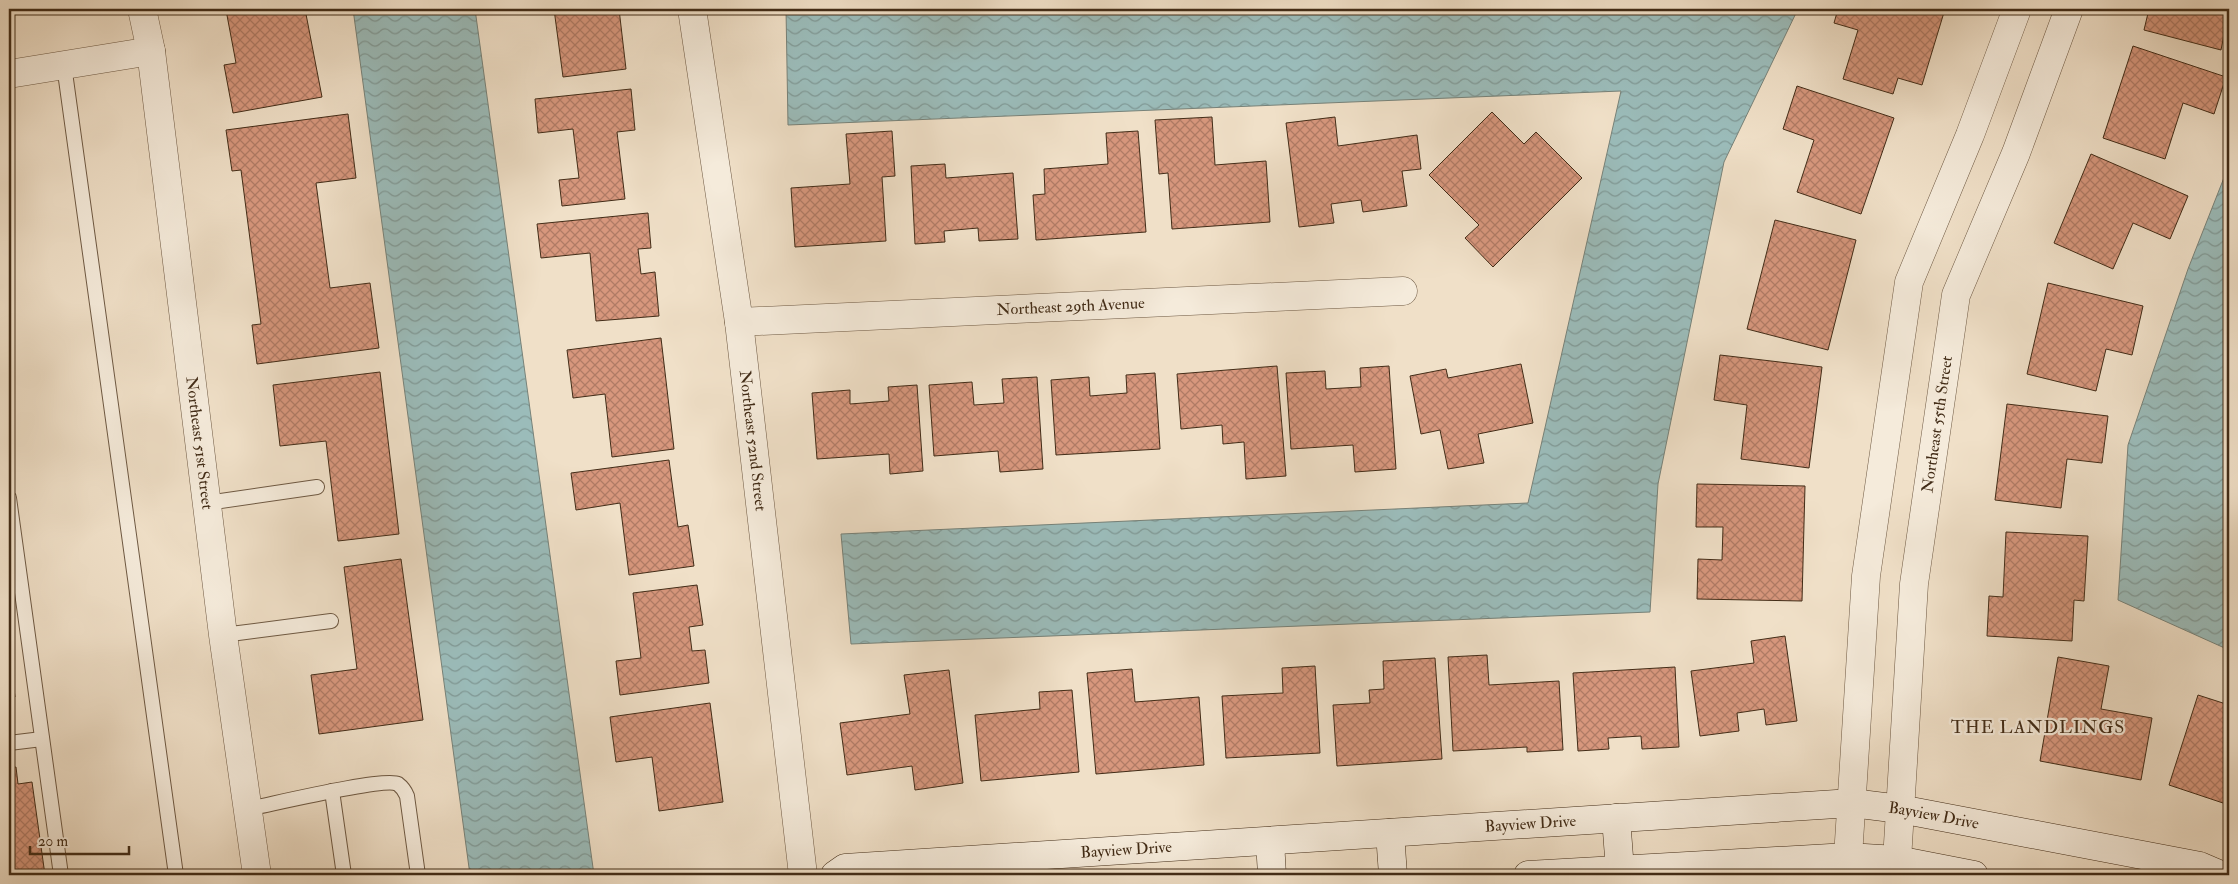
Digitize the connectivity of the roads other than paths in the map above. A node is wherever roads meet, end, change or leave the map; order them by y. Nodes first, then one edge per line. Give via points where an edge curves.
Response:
1 (142, 9) edge
2 (692, 9) edge
3 (2017, 9) edge
4 (2069, 9) edge
5 (151, 51) junction
6 (64, 65) junction
7 (9, 74) edge
8 (1404, 291) dead end
9 (739, 322) junction
10 (317, 487) dead end
11 (9, 498) edge
12 (207, 503) junction
13 (331, 621) dead end
14 (223, 634) junction
15 (42, 739) junction
16 (9, 743) edge
17 (332, 791) junction
18 (1852, 803) junction
19 (247, 809) junction
20 (1900, 809) junction
21 (1616, 818) junction
22 (1390, 833) junction
23 (1270, 841) junction
24 (1848, 857) junction
25 (1897, 860) junction
26 (1038, 866) edge
27 (1620, 870) junction
28 (61, 875) edge
29 (176, 875) edge
30 (257, 875) edge
31 (344, 875) edge
32 (418, 875) edge
33 (803, 875) edge
34 (835, 875) edge
35 (1272, 875) edge
36 (1393, 875) edge
37 (1528, 875) edge
38 (1974, 875) edge
39 (2221, 875) edge

1 - 5 street, Northeast 51st Street
2 - 9 street, Northeast 52nd Street
3 - 18 street via 1970,135 1908,282 1866,576
4 - 20 street, Northeast 55th Street via 2016,153 1956,296 1914,584
5 - 6 street
5 - 12 street, Northeast 51st Street
6 - 7 street
6 - 29 lane
8 - 9 street, Northeast 29th Avenue
9 - 33 street, Northeast 52nd Street
10 - 12 lane
11 - 15 lane
12 - 14 street, Northeast 51st Street
13 - 14 lane
14 - 19 street, Northeast 51st Street
15 - 16 lane
15 - 28 lane
17 - 19 lane
17 - 31 lane
17 - 32 lane via 386,783 397,784 404,789
18 - 20 street, Bayview Drive
18 - 21 street, Bayview Drive
18 - 24 street
19 - 30 street, Northeast 51st Street
20 - 25 street, Northeast 55th Street
20 - 39 street, Bayview Drive via 2200,866
21 - 22 street, Bayview Drive
21 - 27 street
22 - 23 street, Bayview Drive
22 - 36 street
23 - 26 street, Bayview Drive
23 - 35 street
24 - 25 street
24 - 27 street
25 - 38 street
26 - 34 street, Bayview Drive via 845,868
27 - 37 street

